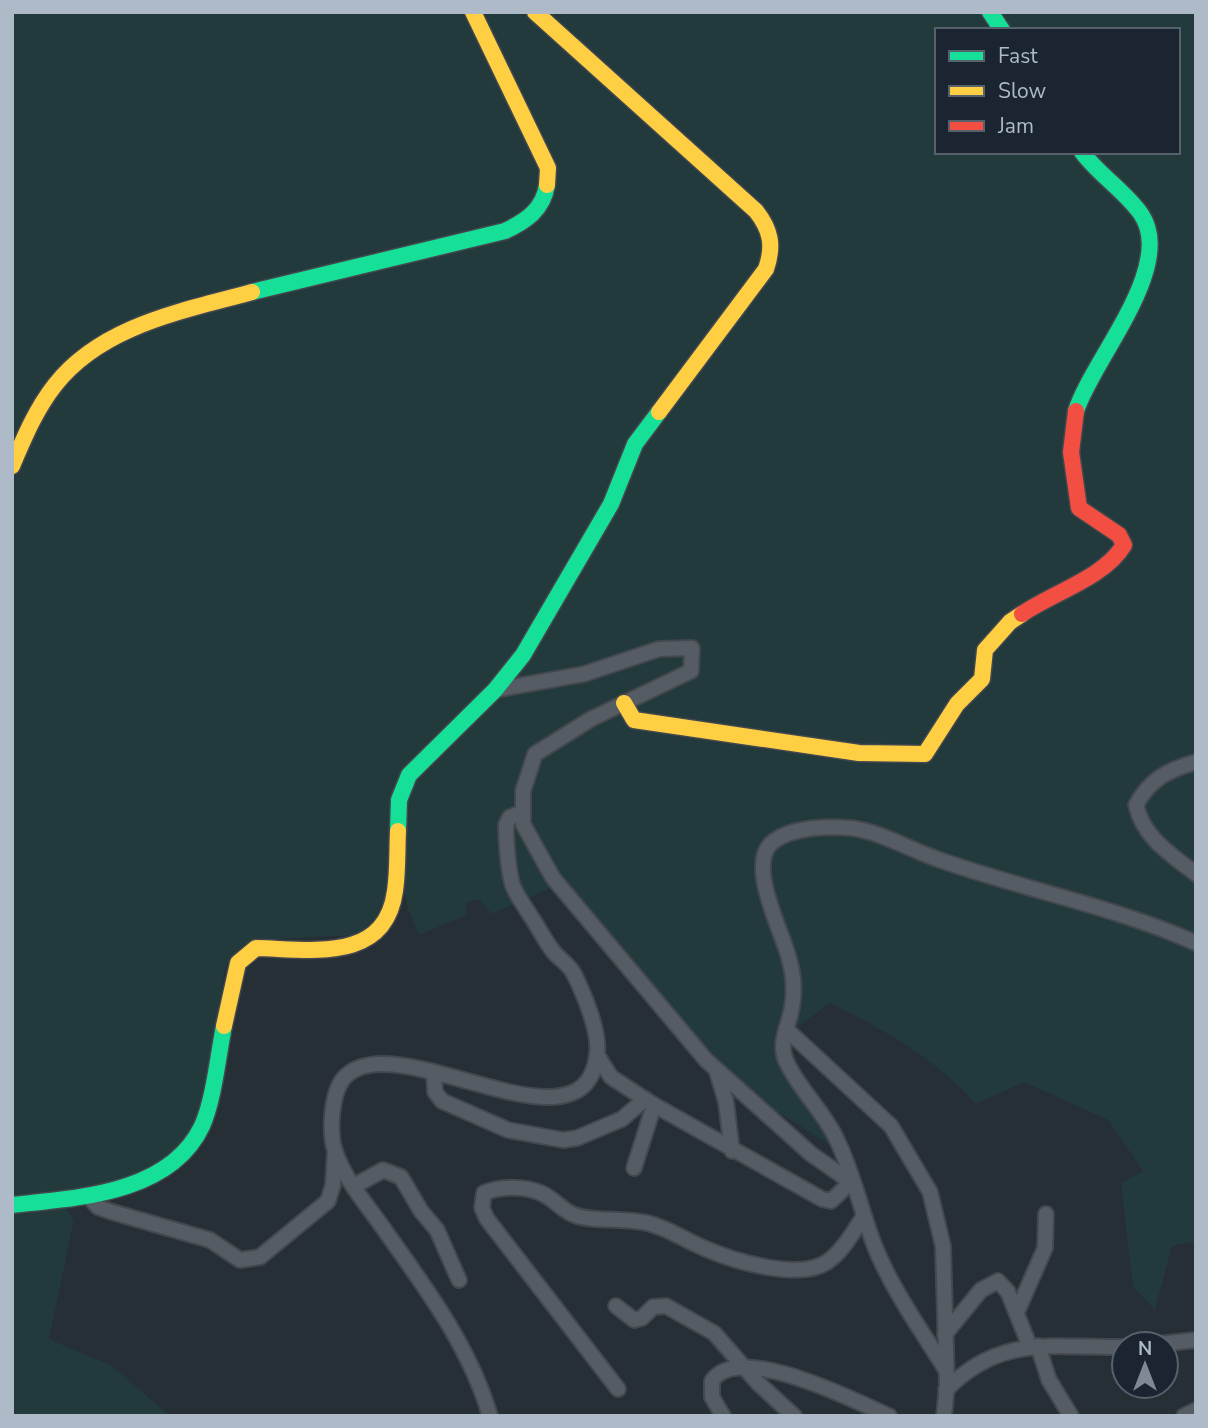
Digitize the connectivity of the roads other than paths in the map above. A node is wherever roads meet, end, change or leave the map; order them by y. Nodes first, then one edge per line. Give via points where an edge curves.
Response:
1 (473, 12) edge
2 (535, 12) edge
3 (990, 12) edge
4 (1001, 28) edge
5 (1083, 154) edge
6 (12, 466) edge
7 (495, 690) junction
8 (624, 703) junction
9 (1196, 762) edge
10 (523, 812) junction
11 (1196, 874) edge
12 (1196, 943) edge
13 (786, 1028) junction
14 (597, 1055) junction
15 (717, 1070) junction
16 (434, 1073) junction
17 (649, 1102) junction
18 (335, 1151) junction
19 (732, 1151) junction
20 (634, 1168) dead end
21 (851, 1182) junction
22 (354, 1186) junction
23 (88, 1196) junction
24 (12, 1205) edge
25 (1046, 1214) dead end
26 (864, 1216) junction
27 (458, 1280) dead end
28 (616, 1306) dead end
29 (1017, 1312) junction
30 (945, 1334) junction
31 (1034, 1347) junction
32 (1110, 1347) edge
33 (747, 1368) junction
34 (946, 1370) junction
35 (618, 1389) dead end
36 (946, 1390) junction
37 (1196, 1410) edge
38 (489, 1416) edge
39 (723, 1416) edge
40 (794, 1416) edge
41 (889, 1416) edge
42 (944, 1416) edge
43 (1071, 1416) edge
44 (1184, 1416) edge

1 - 6 street via 543,155 548,184 541,209 505,231 317,272 147,323 109,339 76,362 53,386
2 - 7 street via 756,211 772,238 772,254 766,270 635,444 611,504 523,655
3 - 4 street
5 - 8 street via 1146,220 1152,252 1135,299 1098,359 1074,417 1069,464 1080,508 1119,535 1124,545 1115,559 1010,622 985,650 982,679 957,704 925,754 859,753 634,720
7 - 8 street via 584,674 659,649 692,649 691,671
7 - 23 street via 409,775 402,788 395,893 382,927 341,949 256,948 238,963 200,1134 170,1164 148,1178
8 - 10 street via 535,754 523,791
9 - 11 street via 1172,769 1147,786 1136,805 1140,824
10 - 14 street via 510,817 506,825 512,883 548,944 574,974 594,1020
10 - 15 street via 523,824 552,878
12 - 13 street via 1157,925 940,860 877,834 850,828 793,832 771,842 762,858 769,902 793,976
13 - 21 street via 785,1062 835,1136
13 - 30 street via 891,1126 916,1164 940,1228
14 - 16 street via 583,1084 555,1098
14 - 17 street via 611,1077
15 - 19 street
15 - 21 street via 811,1154
16 - 17 street via 435,1092 442,1101 508,1130 552,1139 587,1134
16 - 18 street via 375,1062 352,1071 339,1087 334,1104
17 - 19 street
17 - 20 street
18 - 22 street
18 - 23 street via 328,1201 269,1251 250,1260 231,1256 210,1240 98,1207
19 - 21 street via 822,1199 831,1201
21 - 26 street
22 - 27 street via 383,1170 401,1177 437,1230
22 - 38 street via 437,1304 474,1372
23 - 24 street
25 - 29 street via 1045,1248
26 - 34 street via 894,1289
26 - 35 street via 829,1261 793,1270 744,1263 652,1224 579,1216 530,1190 484,1193 482,1208 494,1229
28 - 33 street via 634,1320 653,1307 666,1306 714,1333
29 - 30 street via 1002,1282 991,1283
29 - 31 street
30 - 34 street
31 - 32 street
31 - 36 street via 992,1356
31 - 43 street
33 - 39 street via 723,1370 712,1381 712,1397
33 - 40 street
33 - 41 street via 806,1380
34 - 36 street
36 - 42 street
37 - 44 street

